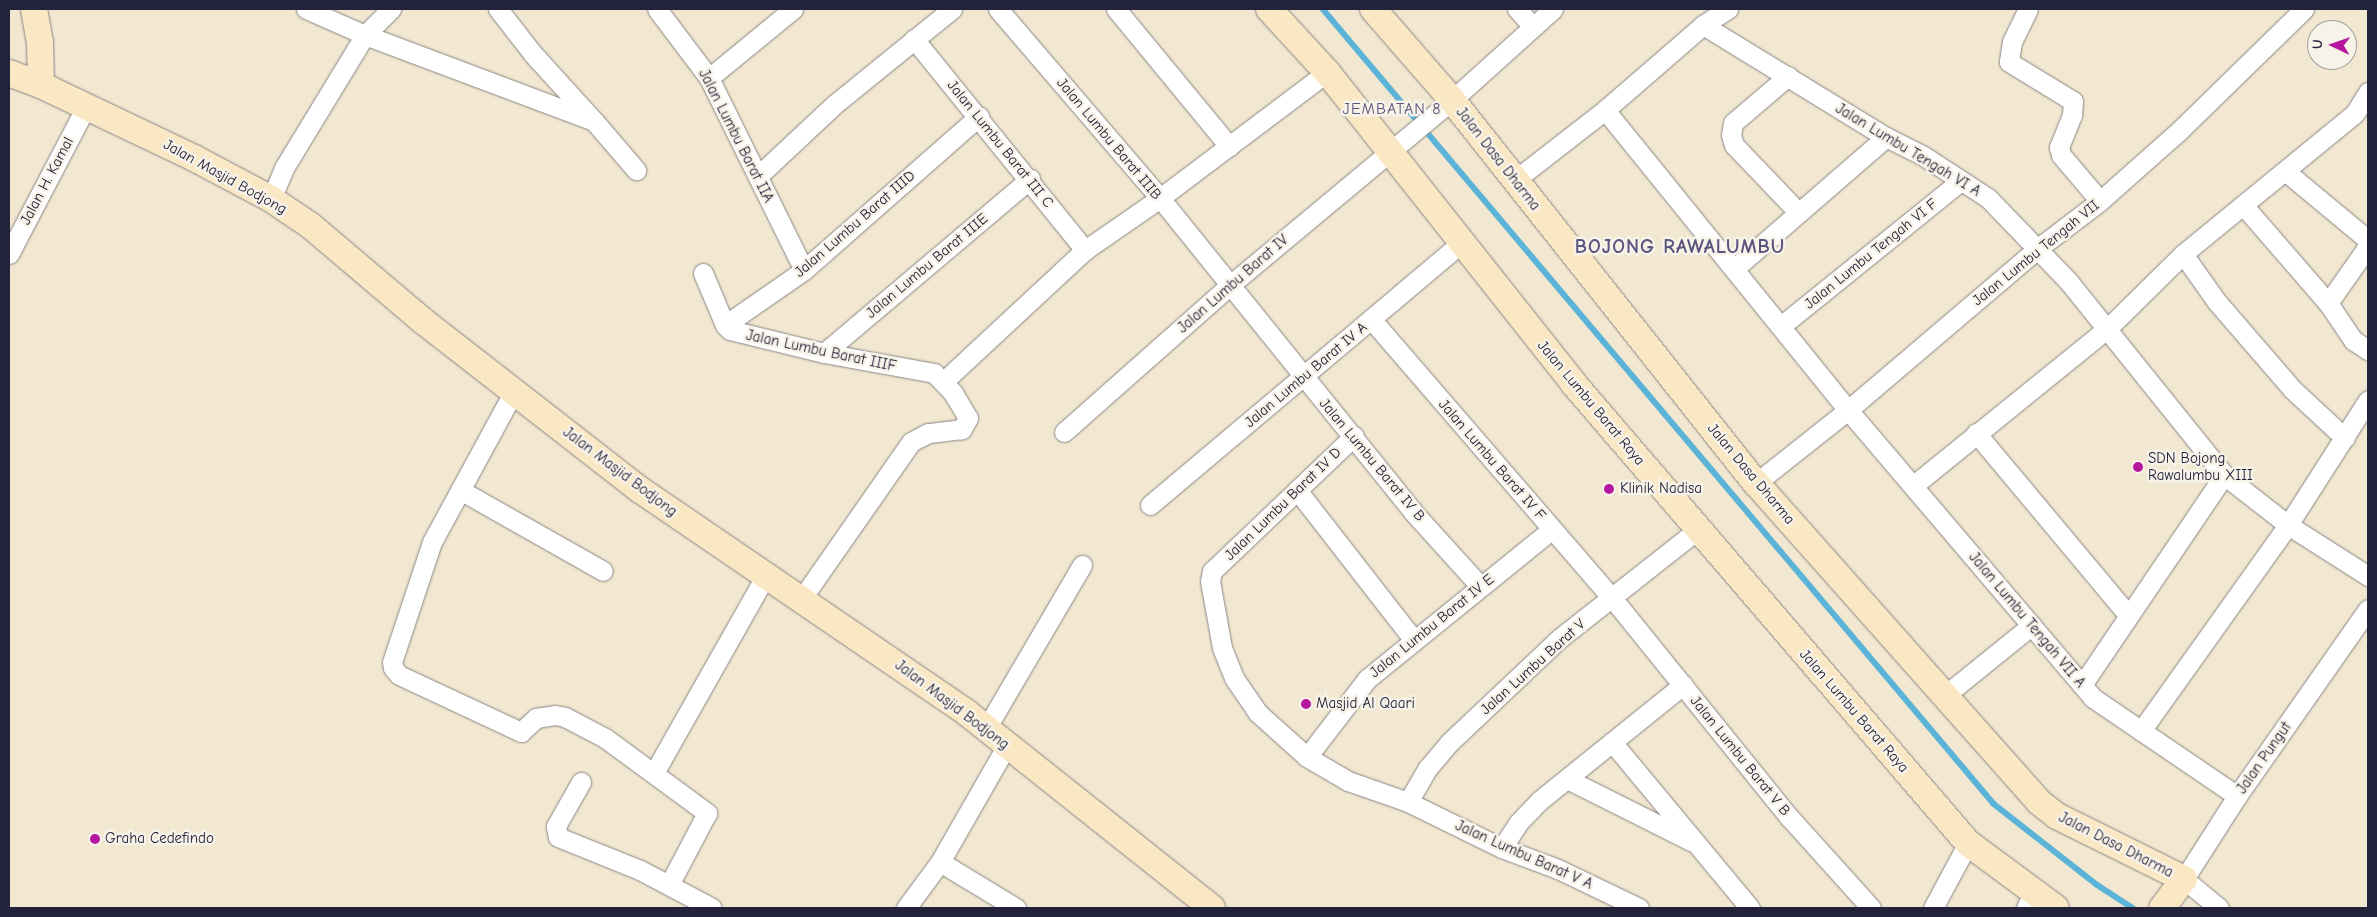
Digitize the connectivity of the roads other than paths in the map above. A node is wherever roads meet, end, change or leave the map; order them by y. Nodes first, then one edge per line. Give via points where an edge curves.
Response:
1 (34, 9) edge
2 (306, 9) edge
3 (391, 9) edge
4 (498, 9) edge
5 (657, 9) edge
6 (793, 9) edge
7 (952, 9) edge
8 (998, 9) edge
9 (1116, 9) edge
10 (1269, 9) edge
11 (1373, 9) edge
12 (1517, 9) edge
13 (1553, 9) edge
14 (1728, 9) edge
15 (2028, 9) edge
16 (2304, 9) edge
17 (773, 15) edge
18 (1703, 25) junction
19 (1533, 27) junction
20 (365, 34) junction
21 (914, 39) junction
22 (1327, 72) junction
23 (9, 73) edge
24 (1788, 76) junction
25 (709, 78) junction
26 (41, 85) junction
27 (2368, 92) edge
28 (1444, 107) junction
29 (86, 108) junction
30 (1605, 110) junction
31 (979, 116) junction
32 (2362, 118) edge
33 (594, 121) junction
34 (1886, 137) junction
35 (1229, 146) junction
36 (1398, 146) junction
37 (636, 170) dead end
38 (2285, 171) junction
39 (758, 176) junction
40 (1030, 179) junction
41 (1515, 180) junction
42 (1961, 181) junction
43 (1160, 198) junction
44 (271, 199) junction
45 (2100, 201) junction
46 (2244, 204) junction
47 (1798, 212) junction
48 (1460, 244) junction
49 (2037, 249) junction
50 (1085, 250) junction
51 (9, 254) edge
52 (2183, 254) junction
53 (1734, 268) junction
54 (804, 270) junction
55 (703, 273) dead end
56 (1224, 278) junction
57 (2328, 302) junction
58 (1371, 319) junction
59 (725, 325) junction
60 (1782, 326) junction
61 (2108, 328) junction
62 (2368, 350) edge
63 (824, 353) junction
64 (1303, 379) junction
65 (944, 380) junction
66 (514, 391) junction
67 (2368, 400) edge
68 (1848, 410) junction
69 (1064, 432) dead end
70 (1976, 433) junction
71 (1354, 436) junction
72 (2345, 438) junction
73 (2224, 475) junction
74 (1756, 483) junction
75 (1914, 485) junction
76 (460, 490) junction
77 (1297, 490) junction
78 (1150, 505) dead end
79 (2288, 525) junction
80 (1551, 530) junction
81 (1698, 530) junction
82 (1082, 566) dead end
83 (603, 571) dead end
84 (1212, 571) joint
85 (766, 575) junction
86 (2368, 576) edge
87 (1480, 586) junction
88 (802, 598) junction
89 (1613, 599) junction
90 (2368, 609) edge
91 (2128, 615) junction
92 (2032, 625) junction
93 (1413, 639) junction
94 (1683, 685) junction
95 (2082, 685) junction
96 (1944, 697) junction
97 (987, 727) junction
98 (2141, 731) junction
99 (1612, 742) junction
100 (1007, 745) junction
101 (1307, 758) junction
102 (654, 773) junction
103 (1567, 779) junction
104 (581, 782) dead end
105 (2237, 796) junction
106 (1408, 802) junction
107 (1696, 844) junction
108 (1968, 844) junction
109 (1502, 848) junction
110 (940, 862) junction
111 (669, 885) junction
112 (2171, 895) edge
113 (2030, 900) edge
114 (712, 908) edge
115 (906, 908) edge
116 (1016, 908) edge
117 (1212, 908) edge
118 (1639, 908) edge
119 (1750, 908) edge
120 (1871, 908) edge
121 (1933, 908) edge
122 (2056, 908) edge
123 (2219, 908) edge

1 - 26 street via 40,42
2 - 20 street
3 - 20 street
4 - 33 street via 533,54
5 - 25 street, Jalan Lumbu Barat IIA
6 - 17 street
7 - 21 street
8 - 43 street, Jalan Lumbu Barat IIIB
9 - 35 street
10 - 22 street, Jalan Lumbu Barat Raya
11 - 28 street, Jalan Dasa Dharma
12 - 19 street
13 - 19 street, Jalan Lumbu Barat IV
14 - 18 street
15 - 45 street via 2012,42 2009,62 2073,101 2072,115 2059,147 2061,155
16 - 45 street, Jalan Lumbu Tengah VII via 2188,122
17 - 25 street
18 - 24 street, Jalan Lumbu Tengah VI A
18 - 30 street
19 - 28 street, Jalan Lumbu Barat IV
20 - 33 street
20 - 44 street via 284,168
21 - 31 street, Jalan Lumbu Barat III C
21 - 39 street via 835,104
22 - 35 street
22 - 36 street, Jalan Lumbu Barat Raya
23 - 26 street, Jalan Masjid Bodjong
24 - 34 street, Jalan Lumbu Tengah VI A
24 - 47 street via 1733,123 1731,135 1734,145
25 - 39 street, Jalan Lumbu Barat IIA
26 - 29 street, Jalan Masjid Bodjong
27 - 32 street
28 - 36 street, Jalan Lumbu Barat IV
28 - 41 street, Jalan Dasa Dharma
29 - 44 street, Jalan Masjid Bodjong via 194,158
29 - 51 street, Jalan H. Kamal
30 - 41 street
30 - 53 street, Jalan Lumbu Tengah VII A
31 - 40 street, Jalan Lumbu Barat III C
31 - 54 street, Jalan Lumbu Barat IIID
32 - 38 street
33 - 37 street
34 - 42 street, Jalan Lumbu Tengah VI A via 1922,155
34 - 47 street
35 - 43 street
36 - 48 street, Jalan Lumbu Barat Raya
36 - 56 street, Jalan Lumbu Barat IV
38 - 46 street
38 - 57 street via 2368,240 2366,249
39 - 54 street, Jalan Lumbu Barat IIA
40 - 50 street, Jalan Lumbu Barat III C
40 - 63 street, Jalan Lumbu Barat IIIE
41 - 74 street, Jalan Dasa Dharma
42 - 49 street, Jalan Lumbu Tengah VI A via 1988,198
42 - 60 street, Jalan Lumbu Tengah VI F
43 - 50 street
43 - 56 street, Jalan Lumbu Barat IIIB
44 - 66 street, Jalan Masjid Bodjong via 311,226 388,293
45 - 49 street, Jalan Lumbu Tengah VII
46 - 52 street
46 - 57 street
47 - 53 street
48 - 58 street, Jalan Lumbu Barat IV A
48 - 81 street, Jalan Lumbu Barat Raya
49 - 61 street, Jalan Lumbu Tengah VI A
49 - 68 street, Jalan Lumbu Tengah VII
50 - 65 street
52 - 61 street
52 - 72 street via 2217,302 2292,388
53 - 60 street, Jalan Lumbu Tengah VII A
54 - 59 street, Jalan Lumbu Barat IIID
55 - 59 street
56 - 64 street, Jalan Lumbu Barat IV B
56 - 69 street, Jalan Lumbu Barat IV
57 - 62 street via 2354,340
58 - 64 street, Jalan Lumbu Barat IV A
58 - 80 street, Jalan Lumbu Barat IV F
59 - 63 street, Jalan Lumbu Barat IIIF via 737,333
60 - 68 street, Jalan Lumbu Tengah VII A
61 - 70 street
61 - 73 street, Jalan Lumbu Tengah VI A
63 - 65 street, Jalan Lumbu Barat IIIF via 934,373
64 - 71 street, Jalan Lumbu Barat IV B
64 - 78 street, Jalan Lumbu Barat IV A
65 - 88 street via 966,411 968,424 962,429 928,433 911,442
66 - 76 street
66 - 85 street, Jalan Masjid Bodjong via 640,489
67 - 72 street
68 - 74 street, Jalan Lumbu Tengah VII
68 - 75 street, Jalan Lumbu Tengah VII A
70 - 75 street
70 - 91 street
71 - 77 street, Jalan Lumbu Barat IV D
71 - 87 street, Jalan Lumbu Barat IV B via 1414,512
72 - 79 street
73 - 79 street, Jalan Lumbu Tengah VI A
73 - 91 street
74 - 96 street, Jalan Dasa Dharma
75 - 92 street, Jalan Lumbu Tengah VII A
76 - 83 street
76 - 102 street via 425,560 392,662 394,672 521,732 536,718 565,717 605,738
77 - 84 street, Jalan Lumbu Barat IV D
77 - 93 street
79 - 86 street, Jalan Lumbu Tengah VI A
79 - 98 street
80 - 87 street, Jalan Lumbu Barat IV E
80 - 89 street, Jalan Lumbu Barat IV F
81 - 89 street, Jalan Lumbu Barat V
81 - 108 street, Jalan Lumbu Barat Raya
82 - 97 street
84 - 101 street, Jalan Lumbu Barat V A via 1211,590 1228,666 1258,713
85 - 88 street, Jalan Masjid Bodjong
85 - 102 street
87 - 93 street, Jalan Lumbu Barat IV E
88 - 97 street, Jalan Masjid Bodjong
89 - 94 street, Jalan Lumbu Barat V B
89 - 106 street, Jalan Lumbu Barat V via 1560,638 1451,741 1428,768
90 - 105 street, Jalan Pungut
91 - 95 street
92 - 95 street, Jalan Lumbu Tengah VII A
92 - 96 street
93 - 101 street, Jalan Lumbu Barat IV E via 1367,679
94 - 99 street
94 - 120 street, Jalan Lumbu Barat V B via 1790,818
95 - 98 street, Jalan Lumbu Tengah VII A via 2093,698
96 - 112 street, Jalan Dasa Dharma via 2039,802
97 - 100 street, Jalan Masjid Bodjong
98 - 105 street, Jalan Lumbu Tengah VII A
99 - 103 street
99 - 107 street
100 - 110 street
100 - 117 street, Jalan Masjid Bodjong
101 - 106 street, Jalan Lumbu Barat V A via 1348,781
102 - 111 street via 707,813
103 - 107 street
103 - 109 street via 1518,823
104 - 111 street via 556,826 558,837
105 - 112 street, Jalan Pungut
106 - 109 street, Jalan Lumbu Barat V A
107 - 119 street
108 - 113 street, Jalan Lumbu Barat Raya
108 - 121 street
109 - 118 street, Jalan Lumbu Barat V A via 1558,869
110 - 115 street
110 - 116 street
111 - 114 street
112 - 123 street
113 - 122 street, Jalan Lumbu Barat Raya

